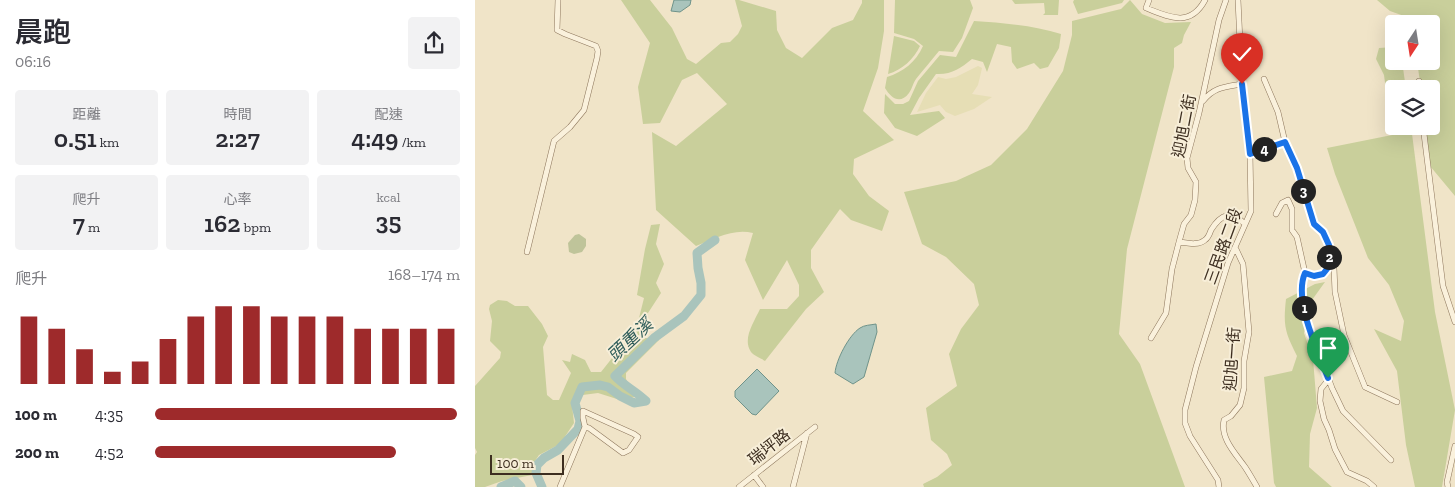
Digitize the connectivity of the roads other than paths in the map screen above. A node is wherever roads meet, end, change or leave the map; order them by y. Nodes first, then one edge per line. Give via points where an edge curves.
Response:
1 (558, 0) edge
2 (1149, 0) edge
3 (1205, 0) edge
4 (1226, 0) edge
5 (1238, 0) edge
6 (1264, 80) dead end
7 (1242, 84) junction
8 (1201, 103) junction
9 (1424, 135) edge
10 (1285, 142) junction
11 (1250, 154) junction
12 (1276, 214) dead end
13 (1245, 224) junction
14 (1179, 242) junction
15 (1235, 247) junction
16 (527, 252) dead end
17 (1329, 258) junction
18 (1305, 273) junction
19 (1455, 322) edge
20 (1151, 338) dead end
21 (1329, 379) junction
22 (1397, 402) dead end
23 (585, 427) junction
24 (815, 427) dead end
25 (808, 433) junction
26 (1455, 446) edge
27 (1391, 460) dead end
28 (754, 475) junction
29 (560, 487) edge
30 (739, 487) edge
31 (763, 487) edge
32 (793, 487) edge
33 (1219, 487) edge
34 (1257, 487) edge
35 (1374, 487) edge
36 (1448, 487) edge

1 - 16 street via 557,30 596,46 598,51 584,110 554,141
2 - 3 street via 1146,8 1175,19 1193,14
4 - 8 street, 迎旭二街
5 - 7 street, 三民路二段
6 - 10 street via 1278,112
7 - 8 street via 1220,88
7 - 11 street, 三民路二段
8 - 14 street, 迎旭二街 via 1187,158 1188,168 1196,182 1195,200
9 - 19 street via 1443,286
10 - 11 street
10 - 17 street via 1297,168 1314,224 1327,239
11 - 13 street, 三民路二段 via 1251,211
12 - 18 street via 1282,203 1288,200 1292,208 1292,230 1297,237
13 - 14 street via 1237,216 1223,217 1205,240 1196,244
13 - 15 street, 三民路二段
14 - 20 street, 迎旭二街 via 1166,313
15 - 33 street, 三民路二段 via 1185,410 1190,436 1218,480
15 - 34 street, 迎旭一街 via 1243,264 1249,332 1243,361 1241,405 1224,420 1223,427 1229,446
17 - 18 street via 1323,274
17 - 22 street via 1334,268 1335,292 1344,335 1365,387
18 - 21 street via 1301,282 1305,316
21 - 27 street via 1343,410
21 - 35 street via 1321,389 1320,401 1335,449 1347,472
23 - 23 street via 623,453 638,437 583,411
23 - 29 street
24 - 25 street, 瑞坪路
25 - 28 street, 瑞坪路
25 - 32 street
26 - 36 street
28 - 30 street, 瑞坪路
28 - 31 street

